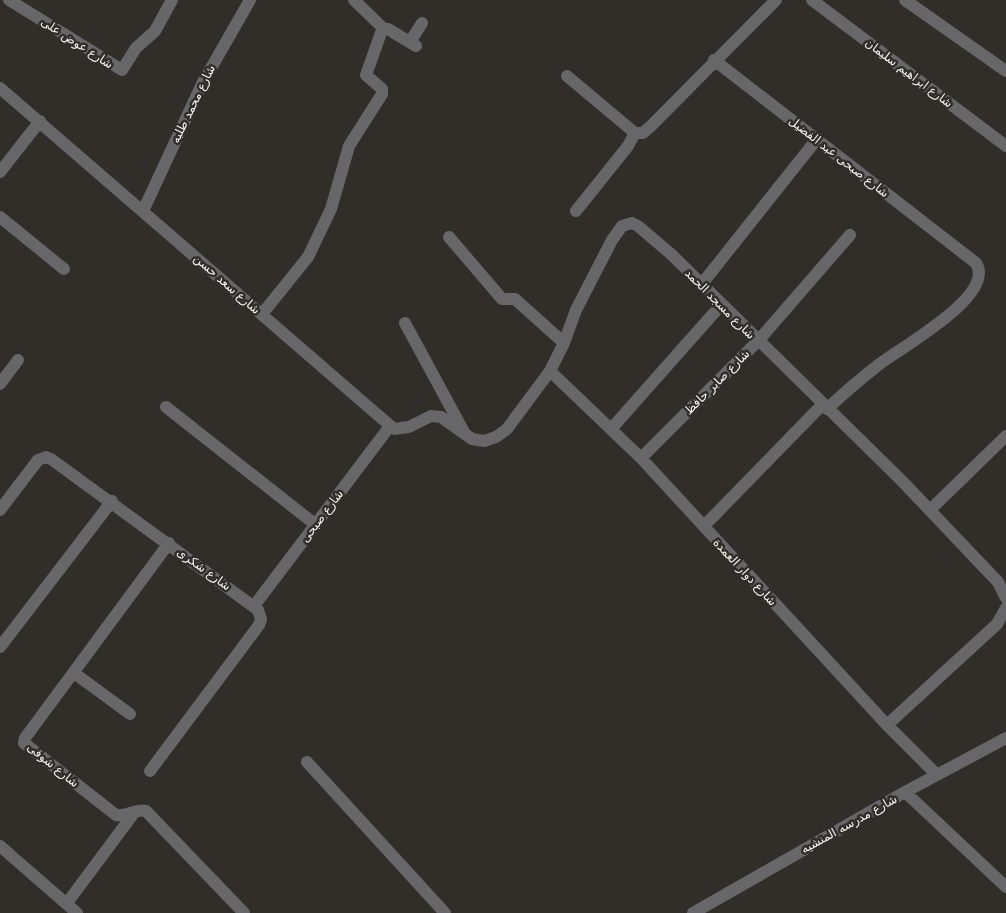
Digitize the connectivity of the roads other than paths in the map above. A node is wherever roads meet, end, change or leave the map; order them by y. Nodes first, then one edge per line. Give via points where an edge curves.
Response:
1 (4, 0) edge
2 (9, 0) edge
3 (172, 0) edge
4 (250, 0) edge
5 (354, 0) edge
6 (776, 0) edge
7 (812, 0) edge
8 (905, 0) edge
9 (0, 7) edge
10 (422, 24) dead end
11 (384, 29) junction
12 (714, 60) junction
13 (1006, 71) edge
14 (566, 76) dead end
15 (0, 88) edge
16 (40, 121) junction
17 (635, 133) junction
18 (817, 139) junction
19 (1006, 146) edge
20 (0, 172) edge
21 (143, 211) junction
22 (576, 211) dead end
23 (0, 217) edge
24 (850, 235) dead end
25 (449, 237) dead end
26 (64, 269) dead end
27 (701, 285) junction
28 (721, 306) junction
29 (262, 314) junction
30 (405, 323) dead end
31 (758, 341) junction
32 (564, 344) junction
33 (18, 360) dead end
34 (550, 371) junction
35 (0, 384) edge
36 (166, 406) dead end
37 (824, 407) junction
38 (390, 426) junction
39 (611, 429) junction
40 (465, 434) junction
41 (1006, 436) edge
42 (641, 458) junction
43 (112, 501) junction
44 (0, 510) edge
45 (930, 510) junction
46 (316, 524) junction
47 (704, 526) junction
48 (169, 543) junction
49 (1002, 578) edge
50 (1006, 598) edge
51 (254, 606) junction
52 (1006, 608) edge
53 (0, 647) edge
54 (74, 672) junction
55 (130, 714) dead end
56 (887, 724) junction
57 (1006, 738) edge
58 (307, 762) dead end
59 (150, 771) dead end
60 (937, 776) junction
61 (905, 792) junction
62 (134, 812) junction
63 (0, 846) edge
64 (1006, 887) edge
65 (67, 903) junction
66 (77, 913) edge
67 (244, 913) edge
68 (445, 913) edge
69 (693, 913) edge

1 - 9 street
2 - 3 street, شارع عوض على via 122,70 136,48 155,31
4 - 21 street, شارع محمد طلبه via 202,84
5 - 11 street
6 - 12 street
7 - 19 street, شارع ابراهيم سليمان
8 - 13 street
10 - 11 street via 413,44
11 - 29 street via 366,75 382,89 382,94 349,146 331,209 308,257
12 - 17 street via 647,131
12 - 18 street, شارع صبحى عبد الفضيل
14 - 17 street
15 - 16 street, شارع سعد حسن
16 - 20 street
16 - 21 street, شارع سعد حسن
17 - 22 street
18 - 27 street
18 - 37 street, شارع صبحى عبد الفضيل via 976,262 981,272 973,290 954,312
21 - 29 street, شارع سعد حسن
23 - 26 street
24 - 31 street, شارع صابر حافظ
25 - 32 street via 502,299 515,299
27 - 28 street, شارع مسجد الحمد
27 - 32 street, شارع مسجد الحمد via 646,231 627,224 619,229 594,274
28 - 31 street, شارع مسجد الحمد
28 - 39 street
29 - 38 street, شارع سعد حسن
30 - 40 street
31 - 37 street, شارع مسجد الحمد
31 - 42 street, شارع صابر حافظ
32 - 34 street, شارع مسجد الحمد
33 - 35 street
34 - 39 street, شارع دوار العمدة
34 - 40 street, شارع مسجد الحمد via 508,428 496,437 484,441
36 - 46 street
37 - 45 street, شارع مسجد الحمد
37 - 47 street
38 - 40 street via 400,430 431,416 441,418
38 - 46 street, شارع صبحى
39 - 42 street, شارع دوار العمدة
41 - 45 street
42 - 47 street, شارع دوار العمدة
43 - 44 street, شارع شكرى via 46,457 38,460
43 - 48 street, شارع شكرى
43 - 53 street
45 - 49 street, شارع مسجد الحمد
46 - 51 street, شارع صبحى
47 - 56 street, شارع دوار العمدة
48 - 51 street, شارع شكرى
48 - 54 street, شارع شوقى
49 - 50 street, شارع مسجد الحمد
51 - 59 street via 260,614 259,625
52 - 56 street via 997,624
54 - 55 street
54 - 62 street, شارع شوقى via 24,743 116,815
56 - 60 street, شارع دوار العمدة
57 - 60 street, شارع مدرسه المنشيه
58 - 68 street
60 - 61 street, شارع مدرسه المنشيه
61 - 64 street
61 - 69 street, شارع مدرسه المنشيه
62 - 65 street
62 - 67 street, شارع شوقى via 146,812
63 - 65 street
65 - 66 street

